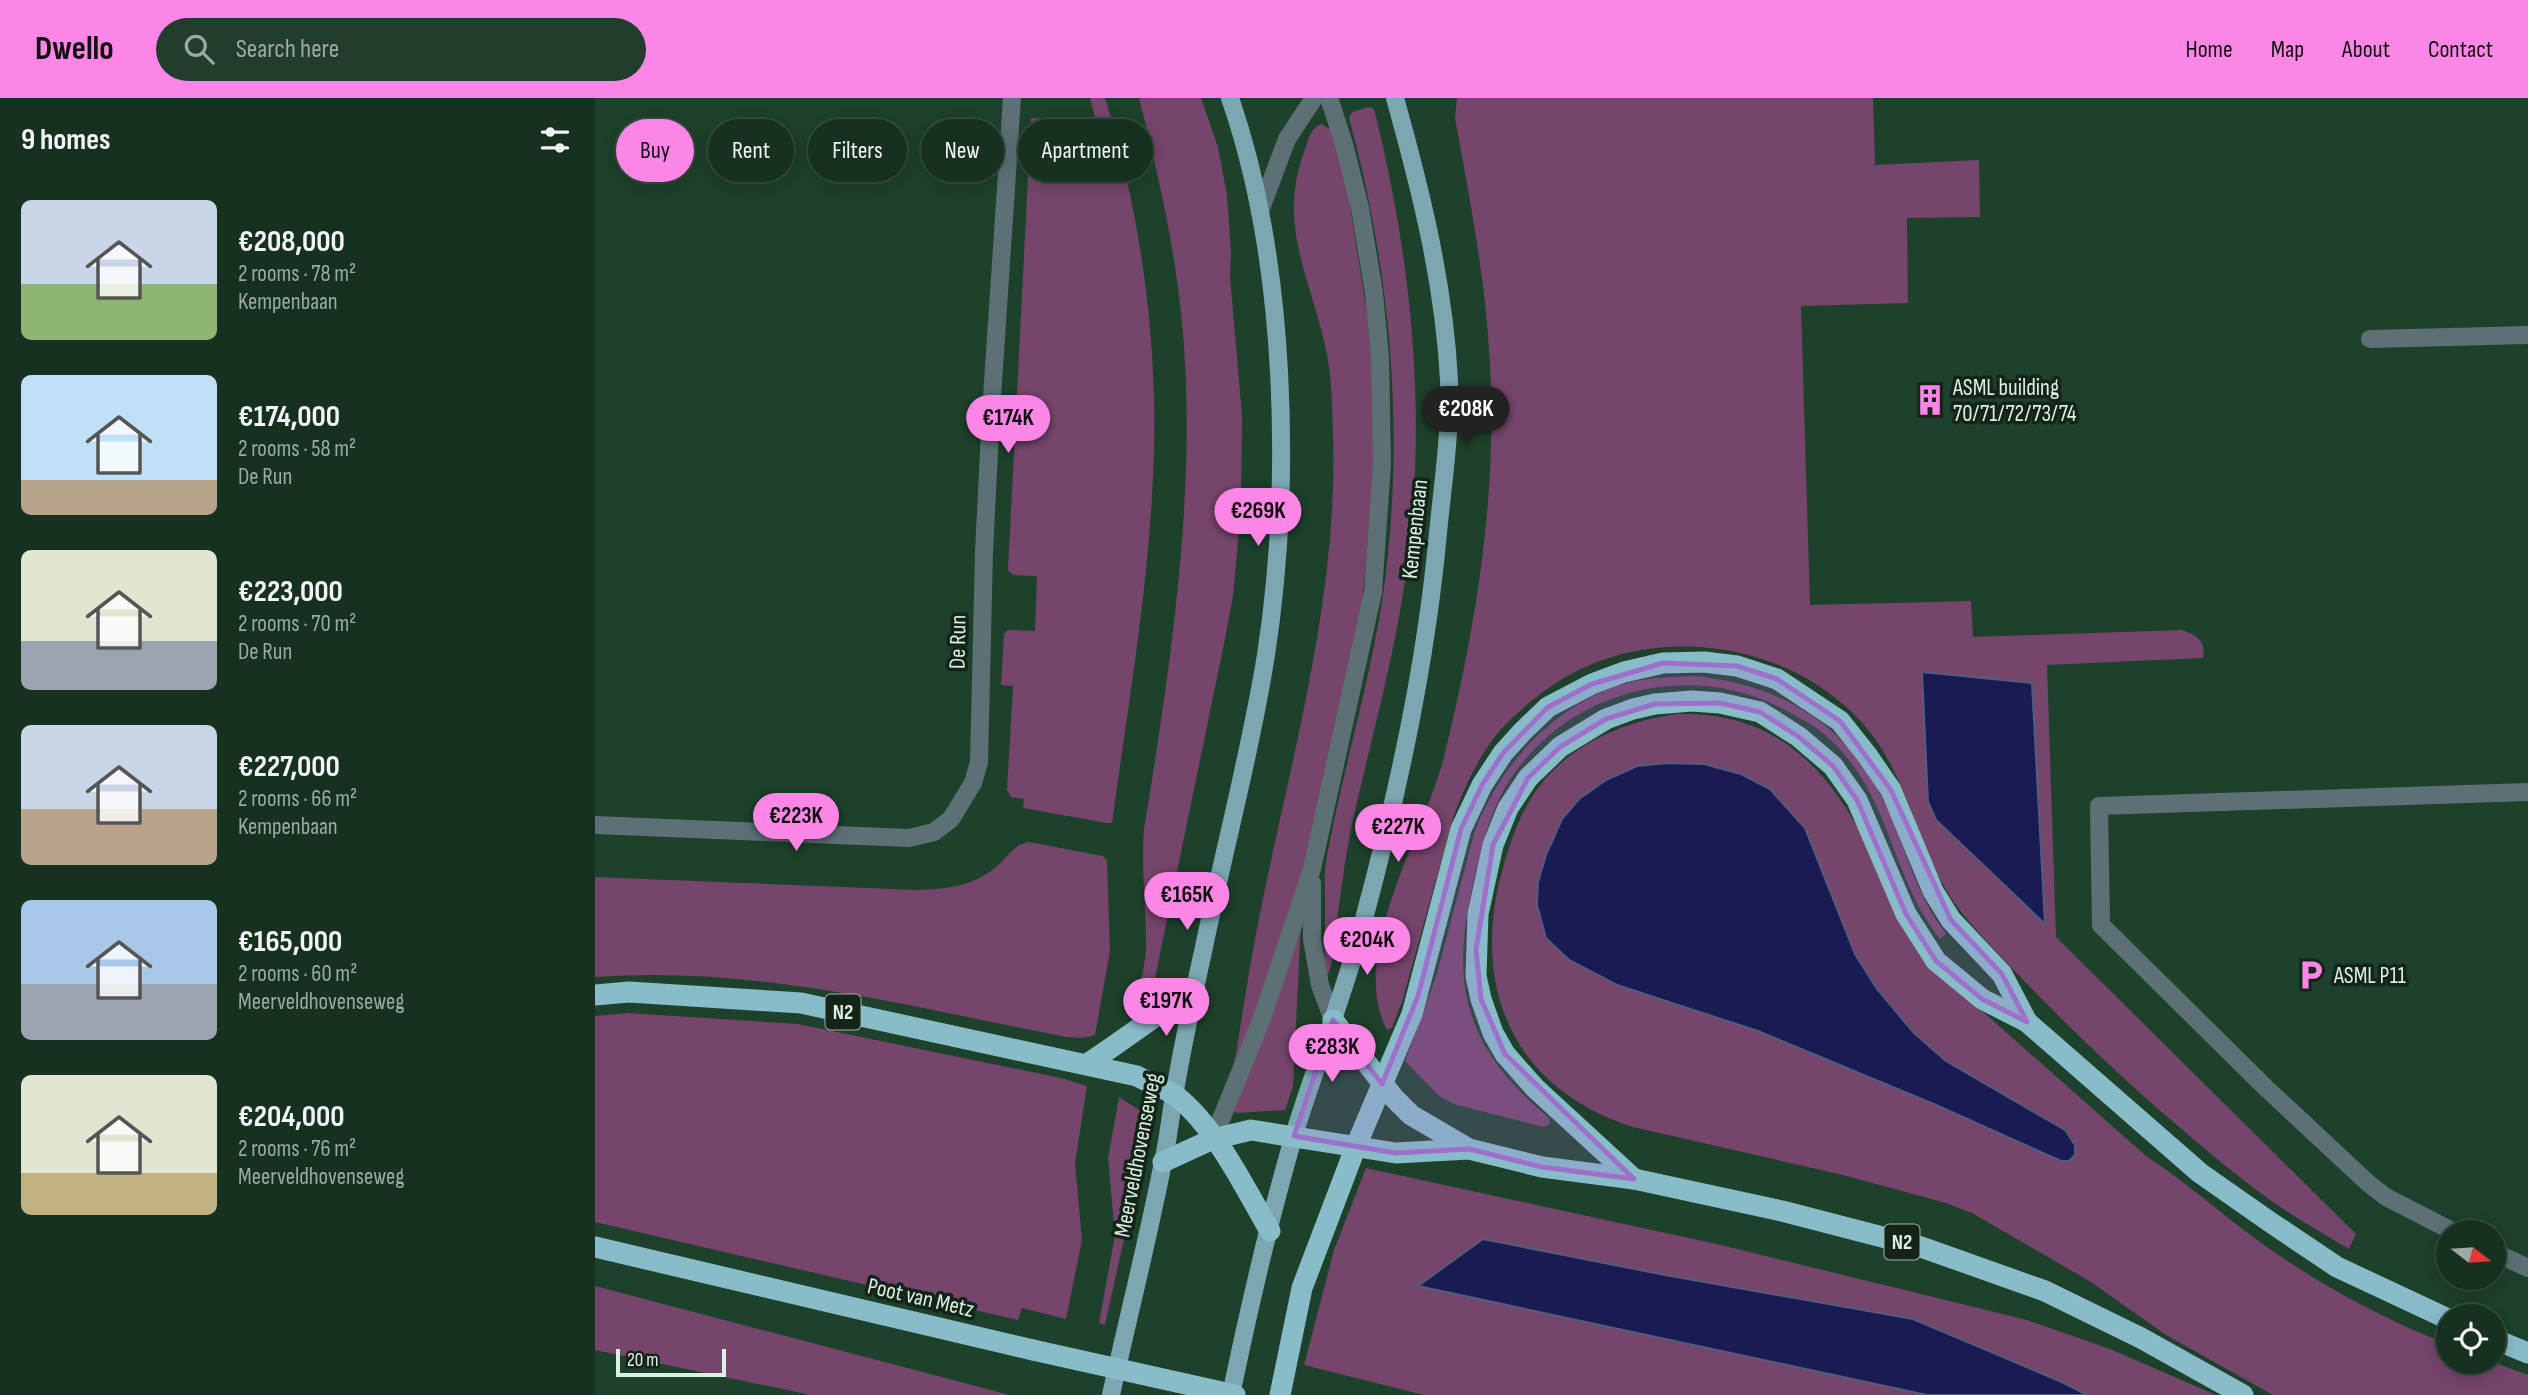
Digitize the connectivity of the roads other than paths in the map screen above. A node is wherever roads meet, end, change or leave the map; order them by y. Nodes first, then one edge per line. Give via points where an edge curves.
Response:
1 (1012, 98) edge
2 (1230, 98) edge
3 (1314, 98) edge
4 (1329, 98) edge
5 (1395, 98) edge
6 (1260, 211) junction
7 (2528, 335) edge
8 (2370, 339) dead end
9 (2528, 792) edge
10 (595, 825) edge
11 (1312, 869) junction
12 (1195, 989) junction
13 (595, 995) edge
14 (1333, 1020) junction
15 (2027, 1022) junction
16 (1087, 1065) junction
17 (1382, 1084) junction
18 (1174, 1094) junction
19 (1294, 1136) junction
20 (1213, 1139) junction
21 (1356, 1146) junction
22 (1469, 1149) junction
23 (1163, 1162) junction
24 (1634, 1179) junction
25 (2436, 1223) edge
26 (1270, 1231) junction
27 (595, 1247) edge
28 (2506, 1258) edge
29 (2528, 1268) edge
30 (2436, 1313) edge
31 (2506, 1344) edge
32 (2528, 1353) edge
33 (1111, 1395) edge
34 (1233, 1395) edge
35 (1280, 1395) edge
36 (2242, 1395) edge

1 - 10 street, De Run via 984,552 979,762 964,800 935,832 909,838
2 - 6 main road
3 - 6 street via 1287,139
4 - 11 street, Kempenbaan via 1360,208 1374,293 1382,464 1373,592
5 - 14 main road, Kempenbaan via 1439,279 1449,381 1446,453 1420,681 1363,922
6 - 12 main road, Meerveldhovenseweg via 1276,326 1278,537 1266,655
7 - 8 street
9 - 25 street via 2099,806 2101,925 2368,1184
11 - 14 street via 1312,939 1320,985
11 - 20 street via 1262,1018
12 - 16 highway
12 - 18 main road, Meerveldhovenseweg
13 - 16 highway, N2 via 629,992 801,1003
14 - 17 highway, N2
14 - 19 main road
15 - 17 highway via 2002,974 1951,920 1933,891 1891,790 1840,721 1777,678 1737,666 1663,663 1592,684 1548,708 1489,774 1461,829 1418,996
15 - 24 highway via 1982,999 1936,961 1906,914 1857,800 1833,766 1799,737 1760,712 1720,703 1655,704 1605,719 1560,747 1528,778 1508,808 1493,845 1478,914 1476,976 1493,1033 1505,1054 1535,1088
15 - 30 highway via 2220,1187 2337,1267
16 - 18 highway, N2 via 1137,1076
17 - 21 highway
17 - 22 highway, N2 via 1411,1115
18 - 20 highway
18 - 23 main road, Meerveldhovenseweg
19 - 20 highway via 1251,1130
19 - 21 highway, N2
19 - 26 main road
20 - 23 highway
20 - 26 highway
21 - 22 highway, N2 via 1395,1153
21 - 35 highway via 1302,1288
22 - 24 highway, N2 via 1542,1167
23 - 33 main road, Meerveldhovenseweg
24 - 36 highway, N2 via 1847,1227 1982,1267 2045,1291
26 - 34 main road
27 - 34 highway, Poot van Metz, bridge
28 - 29 street
31 - 32 highway

